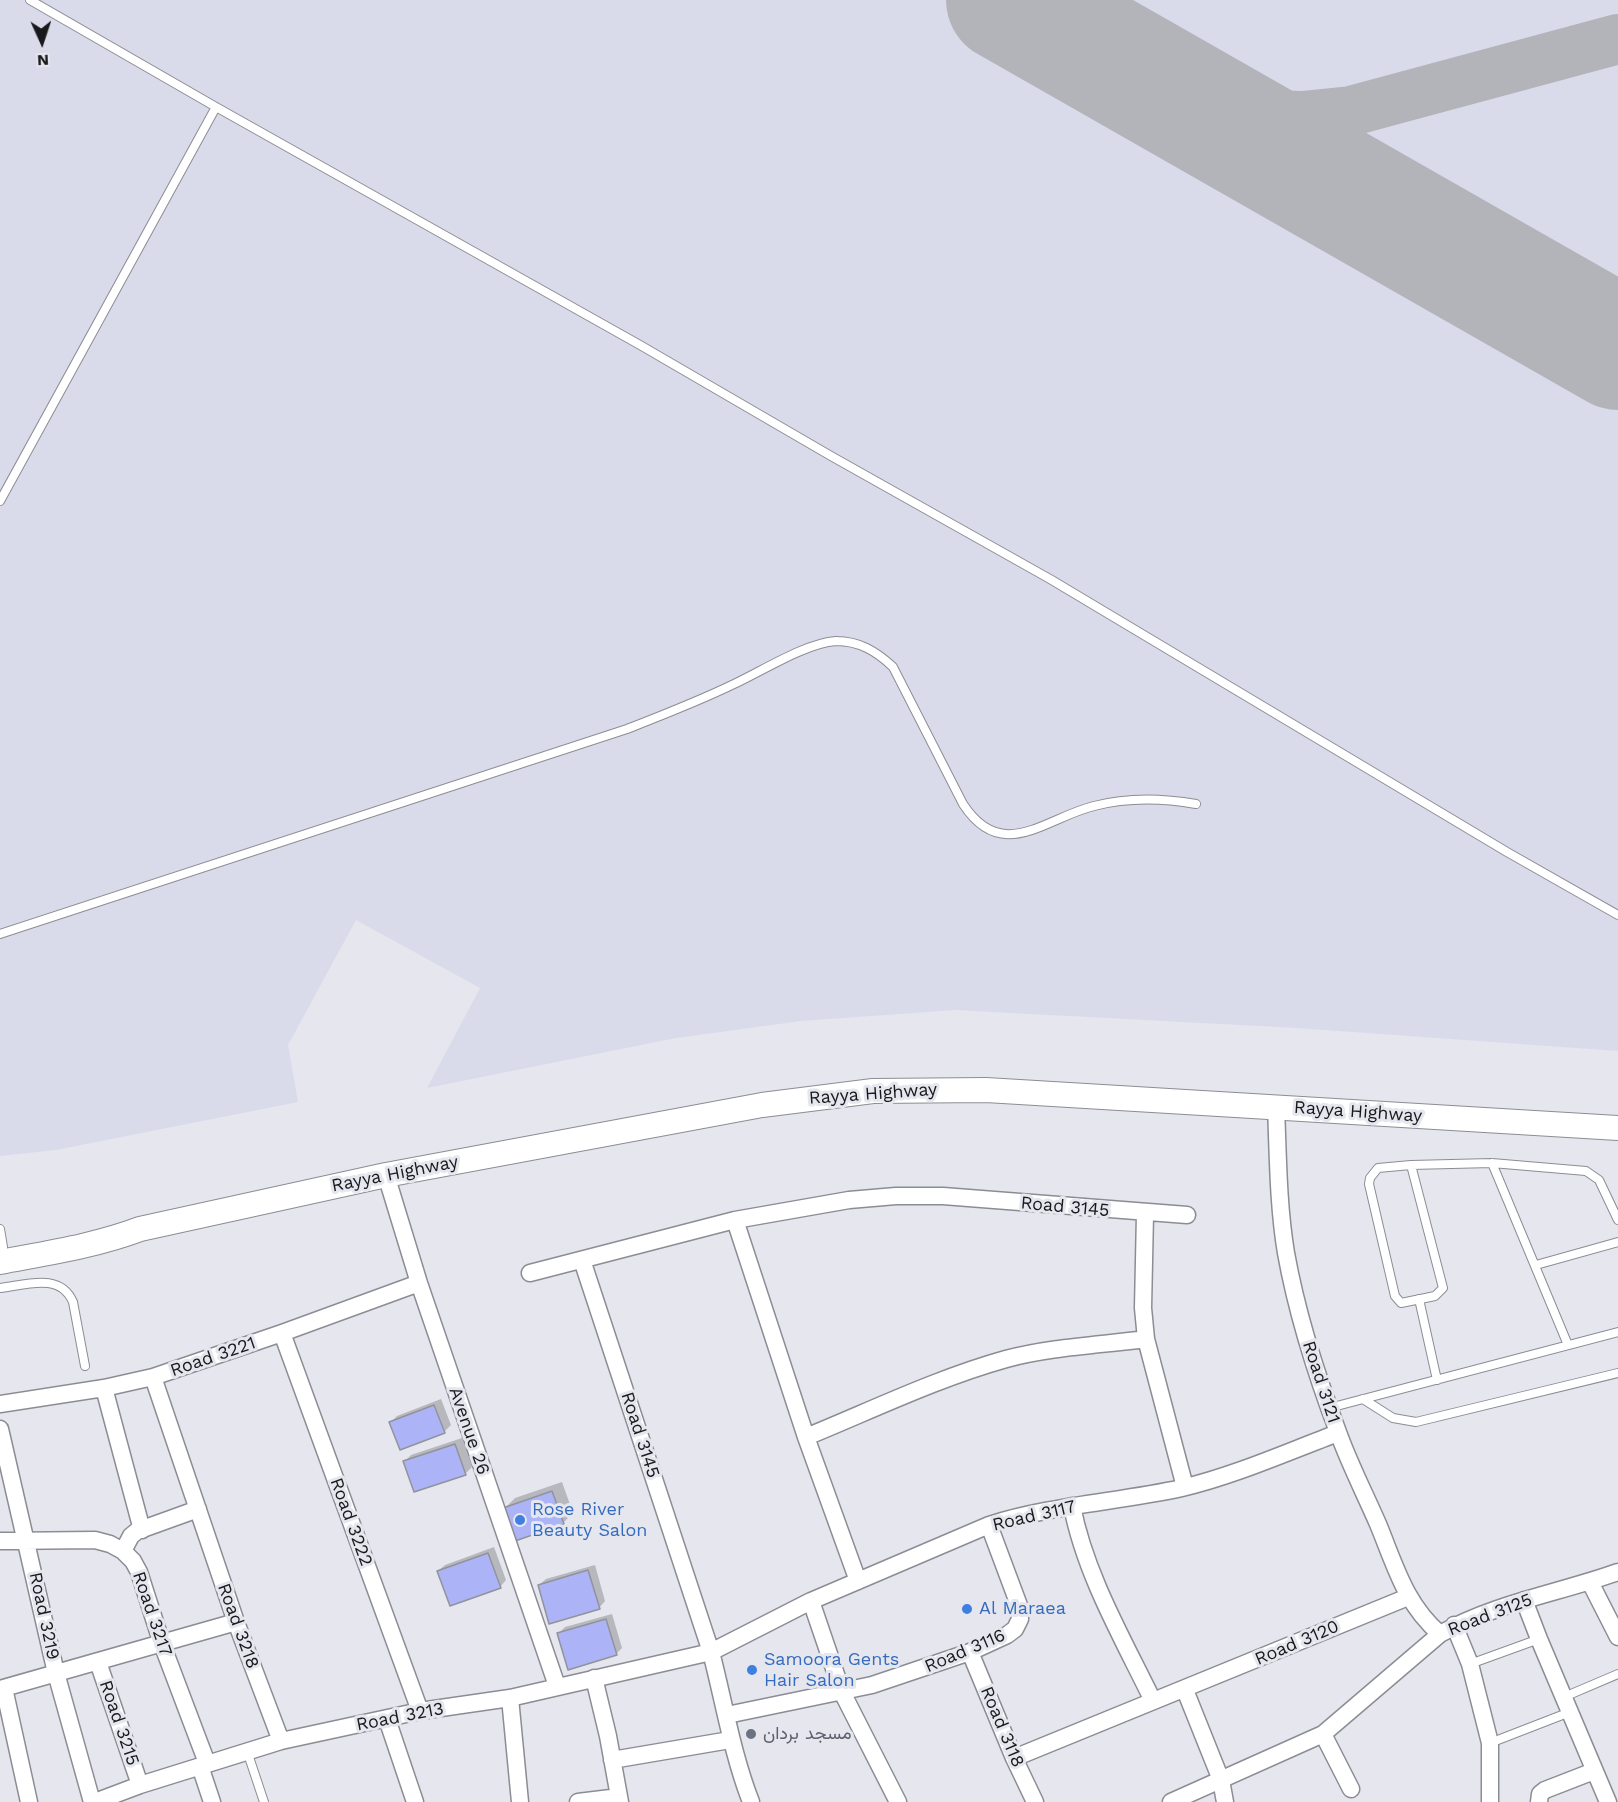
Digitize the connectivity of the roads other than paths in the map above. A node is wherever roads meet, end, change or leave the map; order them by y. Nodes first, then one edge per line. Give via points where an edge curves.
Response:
1 (30, 0) edge
2 (216, 107) junction
3 (0, 501) edge
4 (1196, 804) dead end
5 (1618, 915) edge
6 (0, 934) edge
7 (1276, 1107) junction
8 (1618, 1128) edge
9 (1492, 1163) junction
10 (1411, 1165) junction
11 (386, 1175) junction
12 (1145, 1214) junction
13 (1187, 1215) dead end
14 (735, 1220) junction
15 (1618, 1220) edge
16 (1618, 1242) edge
17 (1, 1246) edge
18 (582, 1260) junction
19 (1536, 1265) junction
20 (530, 1273) dead end
21 (419, 1283) junction
22 (0, 1288) edge
23 (1419, 1299) junction
24 (1618, 1333) edge
25 (282, 1334) junction
26 (1146, 1339) junction
27 (1568, 1345) junction
28 (85, 1366) dead end
29 (1618, 1373) edge
30 (153, 1377) junction
31 (1437, 1380) junction
32 (104, 1388) junction
33 (1363, 1399) junction
34 (0, 1404) edge
35 (1329, 1408) junction
36 (0, 1429) edge
37 (1338, 1433) junction
38 (806, 1437) junction
39 (1185, 1487) junction
40 (1072, 1506) junction
41 (198, 1509) junction
42 (989, 1525) junction
43 (142, 1530) junction
44 (0, 1541) edge
45 (27, 1542) junction
46 (123, 1551) junction
47 (1618, 1572) edge
48 (858, 1581) junction
49 (1590, 1582) junction
50 (1408, 1597) junction
51 (1524, 1600) junction
52 (812, 1601) junction
53 (236, 1622) junction
54 (1447, 1630) junction
55 (1618, 1637) edge
56 (1539, 1639) junction
57 (162, 1644) junction
58 (711, 1652) junction
59 (970, 1652) junction
60 (98, 1662) junction
61 (1470, 1664) junction
62 (56, 1673) junction
63 (1618, 1674) edge
64 (594, 1678) junction
65 (556, 1686) junction
66 (2, 1688) edge
67 (1185, 1690) junction
68 (842, 1692) junction
69 (510, 1698) junction
70 (1153, 1701) junction
71 (1567, 1705) junction
72 (420, 1711) junction
73 (727, 1715) junction
74 (387, 1719) junction
75 (1323, 1734) junction
76 (730, 1740) junction
77 (281, 1741) junction
78 (1490, 1743) junction
79 (247, 1750) junction
80 (1014, 1758) junction
81 (612, 1760) junction
82 (203, 1765) junction
83 (1594, 1771) junction
84 (1221, 1780) junction
85 (140, 1785) junction
86 (1351, 1789) dead end
87 (620, 1800) edge
88 (29, 1802) edge
89 (93, 1802) edge
90 (212, 1802) edge
91 (264, 1802) edge
92 (415, 1802) edge
93 (520, 1802) edge
94 (578, 1802) edge
95 (752, 1802) edge
96 (898, 1802) edge
97 (1035, 1802) edge
98 (1170, 1802) edge
99 (1225, 1802) edge
100 (1490, 1802) edge
101 (1539, 1802) edge
102 (1608, 1802) edge

1 - 2 lane
2 - 3 lane
2 - 5 lane via 1050,579
4 - 6 lane via 1171,800 1120,801 1070,813 1021,834 993,831 981,825 963,804 893,667 870,648 835,641 812,647 627,729
7 - 8 main road, Rayya Highway
7 - 11 main road, Rayya Highway via 986,1090 873,1091 772,1104
7 - 35 street, Road 3121 via 1286,1251 1299,1313
9 - 10 lane
9 - 15 lane via 1592,1173 1602,1183
9 - 19 lane
10 - 23 lane via 1442,1285 1439,1294
10 - 23 lane via 1378,1168 1370,1184 1395,1296 1401,1303
11 - 17 main road, Rayya Highway via 140,1228
11 - 21 street, Avenue 26
12 - 13 street, Road 3145
12 - 14 street, Road 3145 via 943,1196 896,1196
12 - 26 street
14 - 18 street, Road 3145
14 - 38 street
16 - 19 lane
18 - 20 street, Road 3145
18 - 58 street, Road 3145
19 - 27 lane
21 - 25 street, Road 3221
21 - 65 street, Avenue 26
22 - 28 lane via 44,1282 54,1283 69,1293
23 - 31 lane
24 - 27 lane
25 - 30 street, Road 3221
25 - 72 street, Road 3222
26 - 38 street via 1008,1359 947,1379
26 - 39 street
27 - 31 lane
29 - 33 lane via 1416,1422 1393,1418
30 - 32 street, Road 3221
30 - 41 street, Road 3218
31 - 33 lane
32 - 34 street, Road 3221
32 - 43 street
33 - 35 lane
35 - 37 street, Road 3121
36 - 45 street, Road 3219
37 - 39 street, Road 3117
37 - 50 street, Road 3121
38 - 48 street
39 - 40 street, Road 3117
40 - 42 street, Road 3117
40 - 70 street via 1088,1564
41 - 43 street
41 - 53 street, Road 3218
42 - 48 street, Road 3117
42 - 59 street, Road 3116 via 1020,1608 1020,1619 1007,1635
43 - 46 street via 131,1536
44 - 45 street, Road 3217
45 - 46 street, Road 3217 via 95,1540
45 - 62 street, Road 3219
46 - 57 street, Road 3217 via 139,1572
47 - 49 street, Road 3125
48 - 52 street, Road 3117
49 - 51 street, Road 3125
49 - 55 street
50 - 54 street, Road 3121 via 1428,1623
50 - 67 street, Road 3120
51 - 54 street, Road 3125
51 - 56 street
52 - 58 street, Road 3117
52 - 68 street
53 - 57 street, Road 3215
53 - 77 street, Road 3218
54 - 61 street
54 - 75 street, Road 3125
56 - 61 lane
56 - 71 street
57 - 60 street, Road 3215
57 - 82 street, Road 3217
58 - 64 street, Road 3213
58 - 73 street, Road 3145
59 - 68 street, Road 3116
59 - 80 street, Road 3118
60 - 62 street, Road 3215
60 - 85 street, Road 3215
61 - 78 street
62 - 66 street, Road 3215
62 - 89 street, Road 3219
63 - 71 lane
64 - 65 street, Road 3213
64 - 81 street
65 - 69 street, Road 3213
66 - 88 street
67 - 70 street, Road 3120
67 - 84 street
68 - 73 street, Road 3116
68 - 96 street
69 - 72 street, Road 3213
69 - 93 street
70 - 80 street, Road 3120
71 - 78 lane
71 - 83 street
72 - 74 street, Road 3213
73 - 76 street, Road 3145
74 - 77 street, Road 3213
74 - 92 street
75 - 84 street, Road 3125
75 - 86 street
76 - 81 street
76 - 95 street, Road 3145
77 - 79 street, Road 3213
78 - 100 street
79 - 82 street, Road 3213
79 - 91 lane
80 - 97 street, Road 3118
81 - 87 street
82 - 85 street, Road 3213
82 - 90 street, Road 3217
83 - 101 street via 1545,1790
83 - 102 street
84 - 98 street, Road 3125
84 - 99 street
85 - 89 street, Road 3213
87 - 94 street

